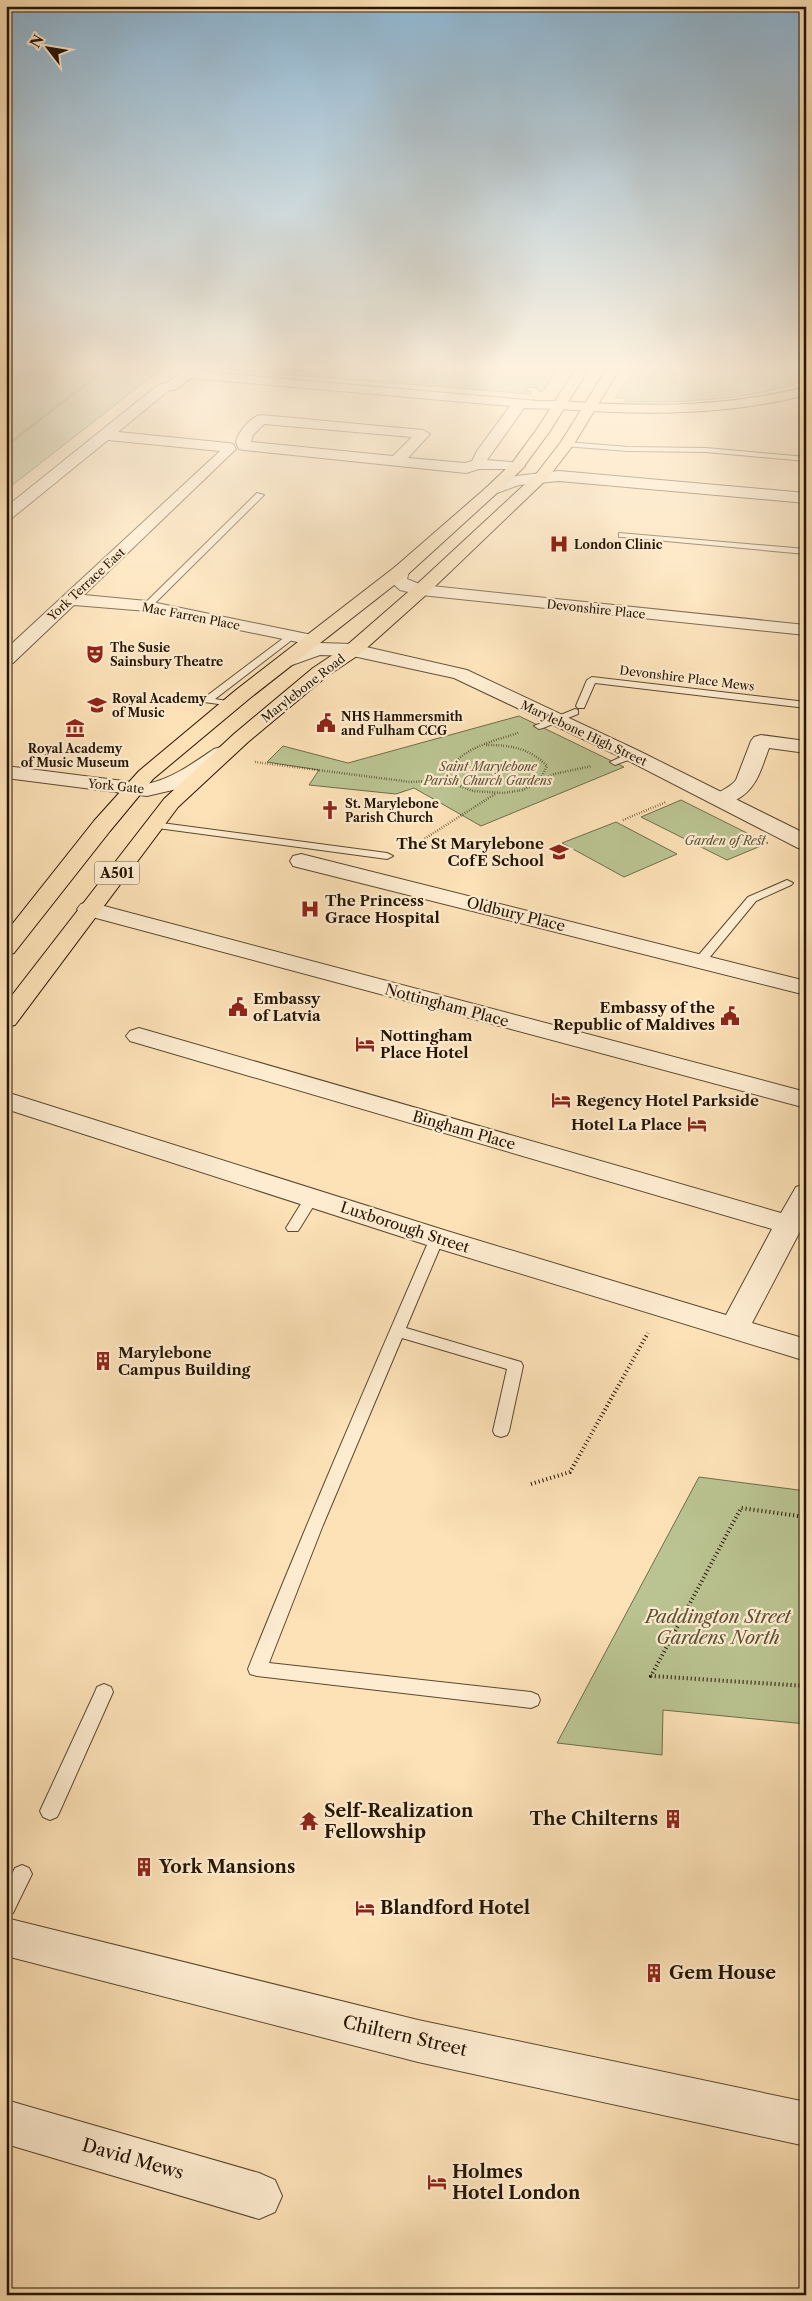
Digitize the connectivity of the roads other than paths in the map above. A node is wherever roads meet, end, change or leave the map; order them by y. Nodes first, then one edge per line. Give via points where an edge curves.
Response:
1 (53, 477) edge
2 (200, 477) edge
3 (505, 477) edge
4 (535, 477) edge
5 (541, 477) edge
6 (574, 477) edge
7 (492, 490) junction
8 (260, 495) dead end
9 (806, 498) edge
10 (6, 515) edge
11 (622, 535) dead end
12 (806, 552) edge
13 (401, 571) junction
14 (421, 590) junction
15 (70, 599) junction
16 (147, 606) junction
17 (806, 630) edge
18 (292, 636) junction
19 (312, 640) junction
20 (353, 650) junction
21 (6, 659) edge
22 (285, 661) junction
23 (230, 704) junction
24 (806, 705) edge
25 (548, 723) junction
26 (241, 738) junction
27 (806, 747) edge
28 (6, 757) edge
29 (6, 772) edge
30 (140, 782) junction
31 (721, 800) junction
32 (154, 826) junction
33 (806, 842) edge
34 (387, 856) dead end
35 (301, 861) dead end
36 (787, 883) dead end
37 (89, 909) junction
38 (6, 948) edge
39 (701, 960) junction
40 (806, 988) edge
41 (6, 1020) edge
42 (138, 1036) dead end
43 (6, 1100) edge
44 (806, 1100) edge
45 (806, 1193) edge
46 (312, 1197) junction
47 (789, 1225) junction
48 (293, 1228) dead end
49 (437, 1238) junction
50 (734, 1328) junction
51 (397, 1331) junction
52 (806, 1350) edge
53 (501, 1431) dead end
54 (104, 1692) dead end
55 (531, 1700) dead end
56 (50, 1811) dead end
57 (22, 1874) dead end
58 (6, 1906) edge
59 (6, 1937) edge
60 (6, 2122) edge
61 (806, 2124) edge
62 (259, 2196) dead end

1 - 10 street
2 - 15 street, York Terrace East
3 - 7 main road, A501
4 - 7 street
5 - 14 main road, Marylebone Road / A501
6 - 9 street
7 - 13 main road, A501
8 - 16 lane
11 - 12 lane
13 - 14 street, Devonshire Place via 398,580 402,584
13 - 19 main road, A501
14 - 17 street, Devonshire Place
14 - 20 main road, Marylebone Road / A501
15 - 16 street, Mac Farren Place
15 - 21 street, York Terrace East
16 - 18 street, Mac Farren Place
18 - 19 street, Mac Farren Place
18 - 23 lane via 207,700
19 - 22 main road, A501
20 - 22 street, Marylebone High Street via 319,649
20 - 25 street, Marylebone High Street via 460,674
20 - 26 main road, Marylebone Road / A501 via 320,672
22 - 23 main road, A501
23 - 30 main road, A501
24 - 25 lane, Devonshire Place Mews via 592,680 578,709
25 - 31 street, Marylebone High Street
26 - 30 street, York Gate via 183,779 158,788
26 - 32 main road, Marylebone Road / A501 via 171,803
27 - 31 street via 761,742 746,782
28 - 30 street, York Gate
29 - 30 street, York Gate
30 - 38 main road, A501
31 - 33 street, Marylebone High Street
32 - 34 lane
32 - 37 main road, Marylebone Road / A501
35 - 39 street, Oldbury Place
36 - 39 lane via 752,899
37 - 41 main road, Marylebone Road / A501
37 - 44 street, Nottingham Place
39 - 40 street, Oldbury Place
42 - 47 street, Bingham Place
43 - 46 street, Luxborough Street
45 - 47 street
46 - 48 lane
46 - 49 street, Luxborough Street
47 - 50 street
49 - 50 street, Luxborough Street
49 - 51 lane
50 - 52 street, Luxborough Street
51 - 53 lane via 515,1366
51 - 55 lane via 257,1669
54 - 56 lane
57 - 58 lane
59 - 61 street, Chiltern Street via 418,2041
60 - 62 street, David Mews

